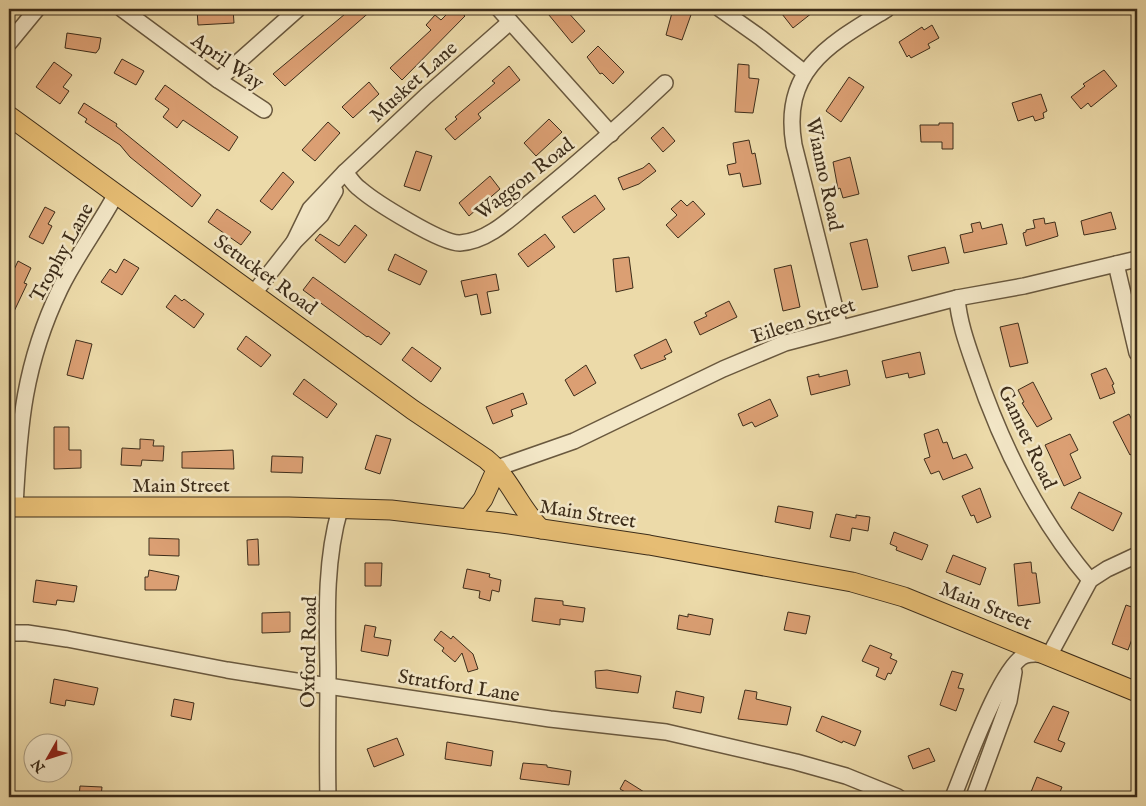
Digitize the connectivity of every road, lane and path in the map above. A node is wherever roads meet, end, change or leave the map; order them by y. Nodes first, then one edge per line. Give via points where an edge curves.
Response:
1 (37, 9) edge
2 (122, 9) edge
3 (298, 9) edge
4 (499, 9) edge
5 (720, 9) edge
6 (887, 9) edge
7 (510, 22) junction
8 (9, 43) edge
9 (805, 74) junction
10 (218, 80) junction
11 (665, 83) dead end
12 (264, 110) dead end
13 (9, 116) edge
14 (611, 134) junction
15 (345, 172) junction
16 (116, 194) junction
17 (1137, 259) edge
18 (1116, 264) junction
19 (254, 293) junction
20 (957, 298) junction
21 (840, 328) junction
22 (1137, 354) edge
23 (497, 468) junction
24 (12, 507) edge
25 (340, 509) junction
26 (468, 519) junction
27 (541, 529) junction
28 (1137, 555) edge
29 (1090, 580) junction
30 (9, 633) edge
31 (1050, 654) junction
32 (1015, 664) junction
33 (328, 686) junction
34 (1137, 692) edge
35 (328, 797) edge
36 (898, 797) edge
37 (953, 797) edge
38 (974, 797) edge

1 - 8 street
2 - 10 street, April Way
3 - 10 street
4 - 7 street
5 - 9 street
6 - 9 street, Wianno Road via 828,46
7 - 14 street
7 - 15 street, Musket Lane
9 - 21 street, Wianno Road via 792,105 791,124
10 - 12 street, April Way
11 - 14 street, Waggon Road
13 - 16 main road, Setucket Road
14 - 15 street, Waggon Road via 508,221 486,235 458,243 447,242 432,234 360,190
15 - 19 street, Musket Lane via 310,210 294,242
16 - 19 main road, Setucket Road
16 - 24 street, Trophy Lane via 61,287 32,362 19,432
17 - 18 street, Eileen Street
18 - 20 street, Eileen Street
18 - 22 street
19 - 23 main road, Setucket Road
20 - 21 street, Eileen Street
20 - 29 street, Gannet Road via 970,351 1010,456 1072,559
21 - 23 street, Eileen Street via 740,362 574,441
23 - 26 main road via 483,499
23 - 27 main road, Setucket Road via 513,487 528,516
24 - 25 main road, Main Street
25 - 26 main road, Main Street via 391,510
25 - 33 street, Oxford Road via 331,554
26 - 27 main road, Main Street
27 - 31 main road, Main Street via 852,582 904,597
28 - 29 street
29 - 31 street
30 - 33 street, Stratford Lane via 27,632
31 - 32 street via 1026,655
31 - 34 main road, Main Street
32 - 37 street via 994,697
32 - 38 street via 1009,701
33 - 35 street, Oxford Road
33 - 36 street, Stratford Lane via 550,719 666,732 846,776

